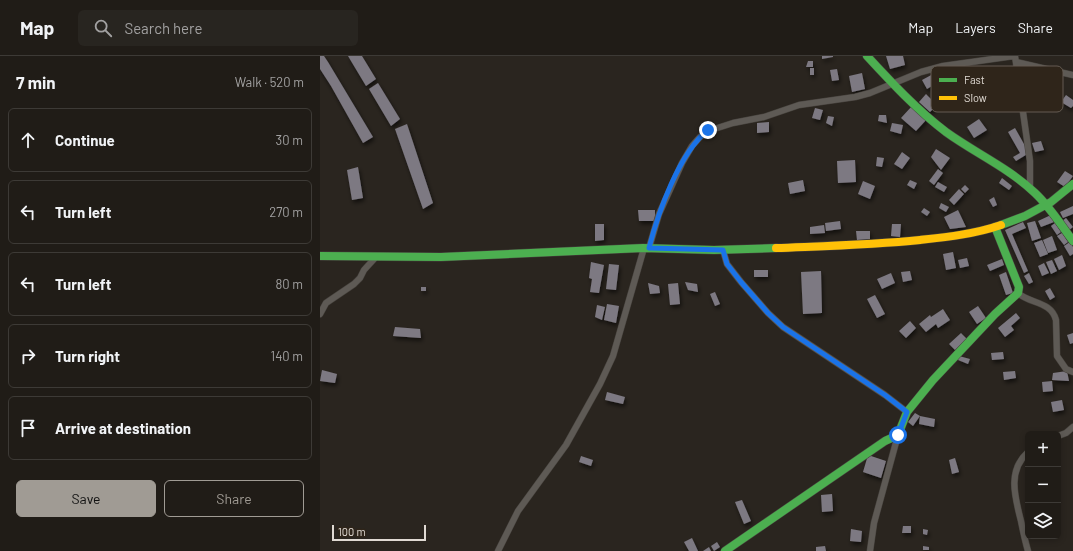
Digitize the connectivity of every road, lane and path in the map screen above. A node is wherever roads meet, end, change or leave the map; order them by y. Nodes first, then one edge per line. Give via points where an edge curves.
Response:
1 (867, 56) edge
2 (1015, 58) edge
3 (943, 66) edge
4 (1042, 66) edge
5 (931, 70) edge
6 (1063, 72) edge
7 (1073, 75) edge
8 (892, 83) junction
9 (1023, 112) edge
10 (1073, 184) edge
11 (1030, 188) junction
12 (1047, 205) junction
13 (995, 227) junction
14 (1073, 241) edge
15 (647, 248) junction
16 (723, 250) junction
17 (320, 256) edge
18 (374, 258) junction
19 (1018, 293) junction
20 (320, 314) edge
21 (1073, 372) edge
22 (907, 412) junction
23 (1073, 427) edge
24 (898, 435) junction
25 (1061, 435) edge
26 (1025, 454) edge
27 (498, 551) edge
28 (725, 551) edge
29 (870, 551) edge
30 (1028, 551) edge

1 - 8 street
2 - 3 street
2 - 4 street
5 - 8 street
6 - 7 street
8 - 11 street via 936,124
8 - 15 street via 855,97 798,105 764,117 733,122 708,130 692,146 682,163
9 - 11 street via 1030,161
10 - 12 street
11 - 12 street
12 - 13 street
12 - 14 street
13 - 16 street via 972,233 902,242
13 - 19 street via 1019,287
15 - 16 street
15 - 18 street via 458,257
15 - 27 street via 613,356 600,384 566,445 518,511
16 - 22 street via 727,264 741,282 783,327
17 - 18 street
18 - 20 street via 360,278 326,303
19 - 21 street via 1023,298 1045,306 1054,314 1057,356 1066,369
19 - 22 street via 963,347
22 - 24 street
23 - 25 street
24 - 28 street via 885,441
24 - 29 street via 870,540
26 - 30 street via 1018,463 1014,484 1016,505

